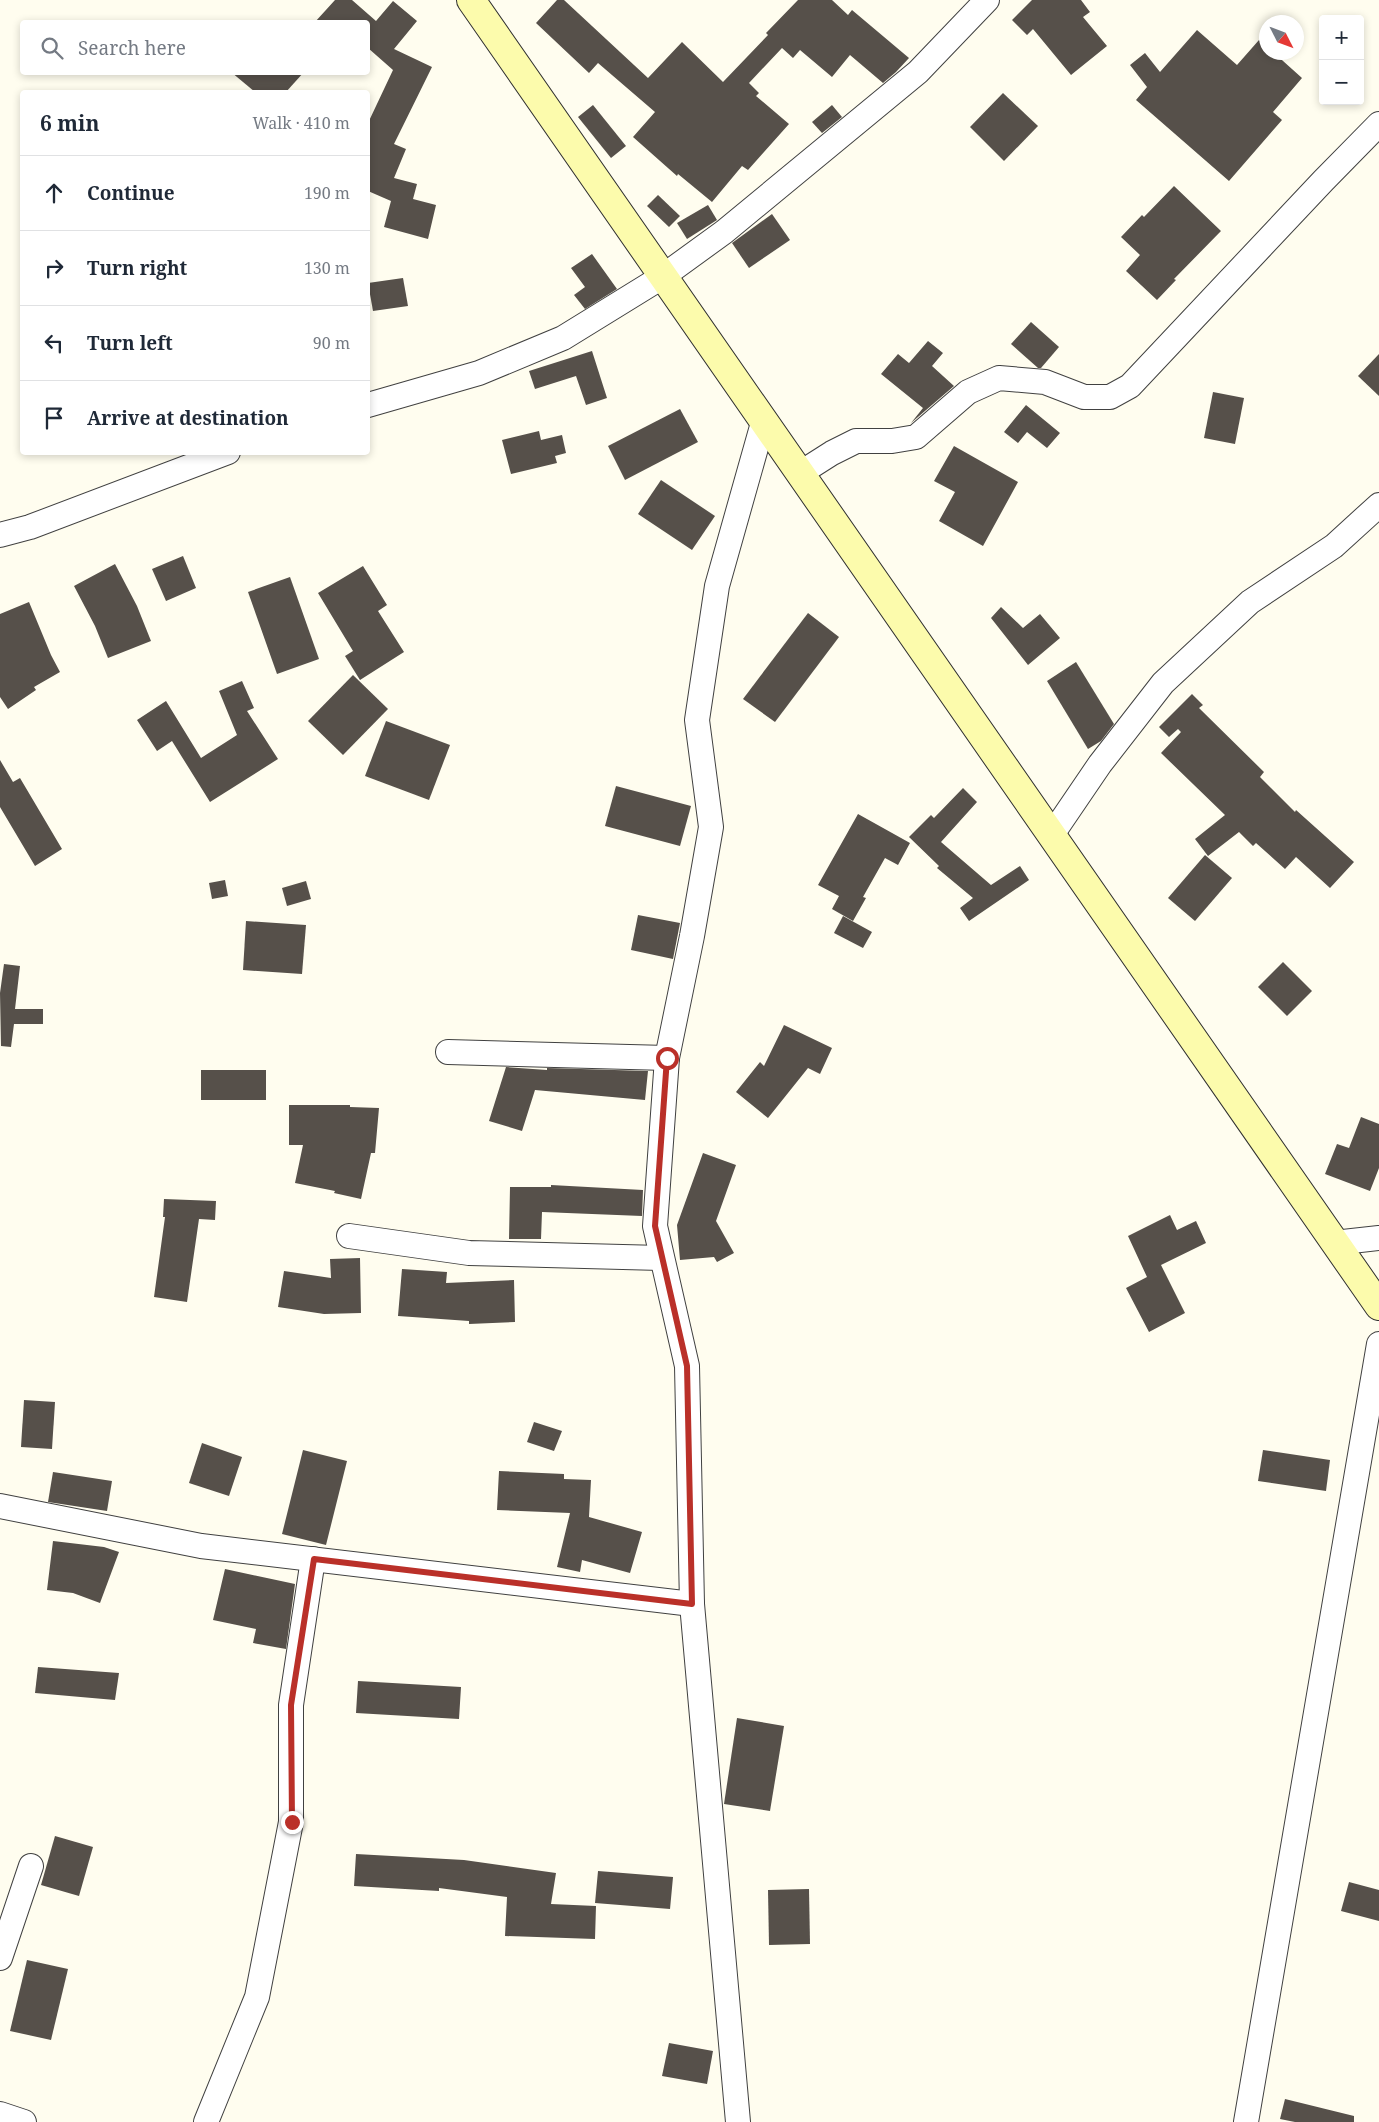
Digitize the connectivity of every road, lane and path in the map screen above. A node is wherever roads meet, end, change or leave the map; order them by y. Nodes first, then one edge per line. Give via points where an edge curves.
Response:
1 (471, 0) edge
2 (987, 0) edge
3 (1379, 124) edge
4 (662, 277) junction
5 (370, 404) edge
6 (763, 423) junction
7 (220, 455) edge
8 (799, 474) junction
9 (1379, 505) edge
10 (0, 536) edge
11 (1051, 836) junction
12 (448, 1052) dead end
13 (667, 1058) junction
14 (349, 1236) dead end
15 (1379, 1238) edge
16 (1334, 1244) junction
17 (661, 1258) junction
18 (1379, 1306) edge
19 (1379, 1344) edge
20 (0, 1506) edge
21 (314, 1559) junction
22 (692, 1604) junction
23 (31, 1866) dead end
24 (0, 1958) edge
25 (0, 2114) edge
26 (24, 2122) edge
27 (206, 2122) edge
28 (738, 2122) edge
29 (1246, 2122) edge

1 - 4 main road
2 - 4 street via 918,72 724,232
3 - 8 street via 1130,386 1110,398 1084,398 1045,382 999,378 968,392 916,437 856,441
4 - 5 street via 563,338 478,373
4 - 6 main road
6 - 8 main road
6 - 13 street via 717,586 697,720 711,827
7 - 10 street
8 - 11 main road
9 - 11 street via 1334,546 1250,602 1162,683 1100,764
11 - 16 main road
12 - 13 street
13 - 17 street via 655,1226
14 - 17 street via 469,1253
15 - 16 street
16 - 18 main road
17 - 22 street via 687,1366
19 - 29 street
20 - 21 street via 201,1546
21 - 22 street
21 - 27 street via 291,1705 292,1822 256,1997
22 - 28 street
23 - 24 street
25 - 26 street

